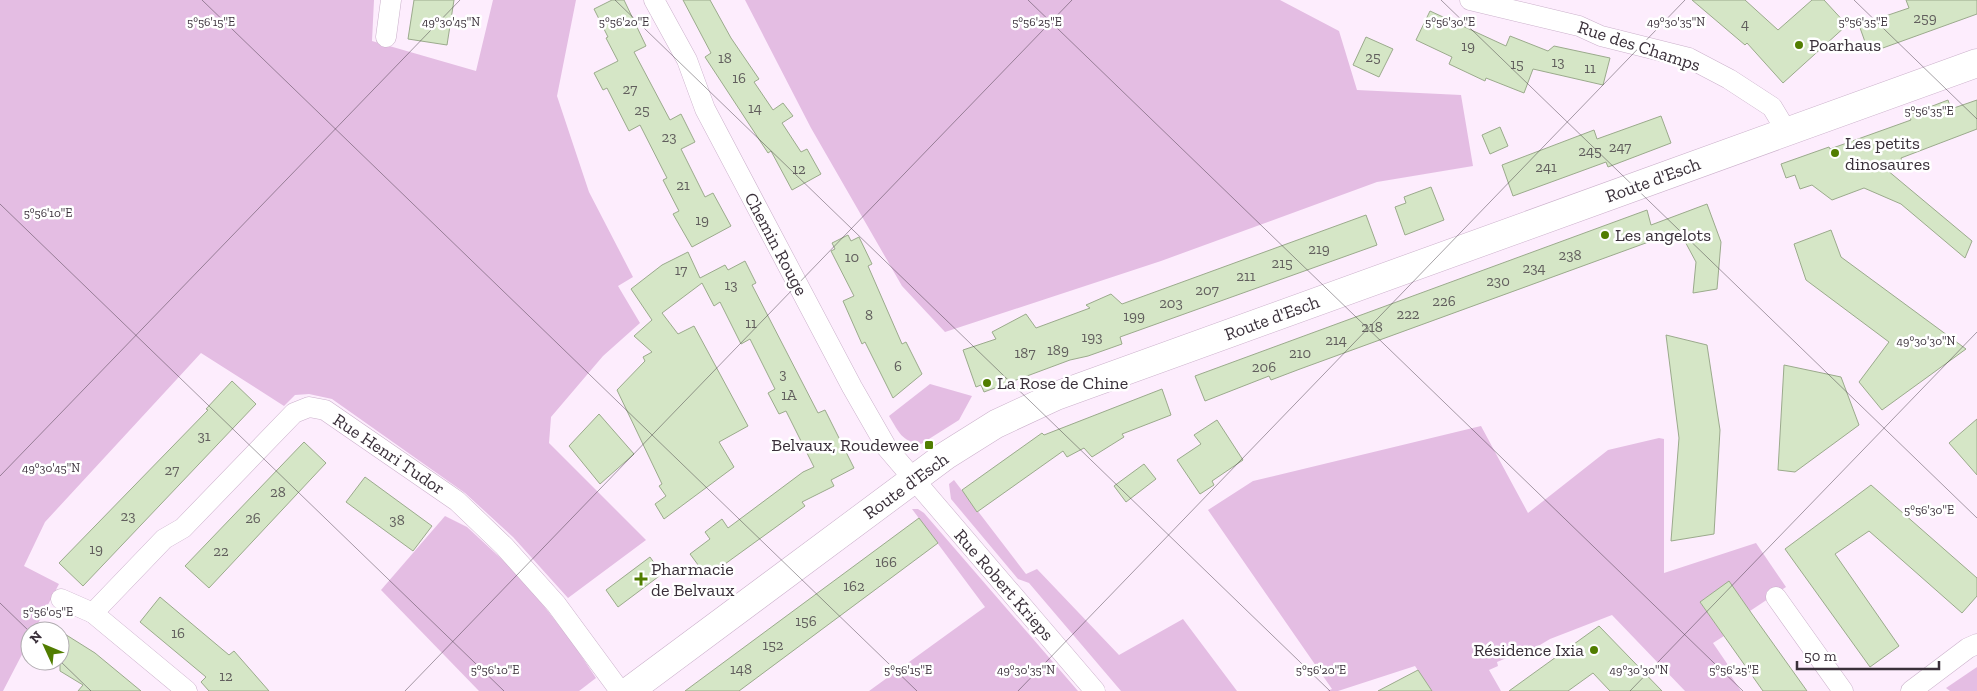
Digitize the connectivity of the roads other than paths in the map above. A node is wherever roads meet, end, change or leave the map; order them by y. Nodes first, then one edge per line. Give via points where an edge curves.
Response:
1 (391, 0) edge
2 (654, 0) edge
3 (1470, 0) edge
4 (386, 37) dead end
5 (1977, 64) edge
6 (1787, 132) junction
7 (913, 480) junction
8 (1776, 597) dead end
9 (61, 599) dead end
10 (93, 613) junction
11 (1977, 644) edge
12 (187, 691) edge
13 (620, 691) edge
14 (629, 691) edge
15 (1095, 691) edge
16 (1842, 691) edge
17 (1911, 691) edge

1 - 4 street
2 - 7 street, Chemin Rouge via 687,60 705,109 852,387 888,448
3 - 6 street, Rue des Champs via 1579,26 1601,36 1689,58 1772,106
5 - 6 main road, Route d'Esch
6 - 7 main road, Route d'Esch via 1056,396 996,424
7 - 14 main road, Route d'Esch
7 - 15 street, Rue Robert Krieps
8 - 16 street
9 - 10 street
10 - 12 street
10 - 13 street, Rue Henri Tudor via 164,539 183,528 294,412 309,407 325,410 457,501 504,546 556,604
11 - 17 street

